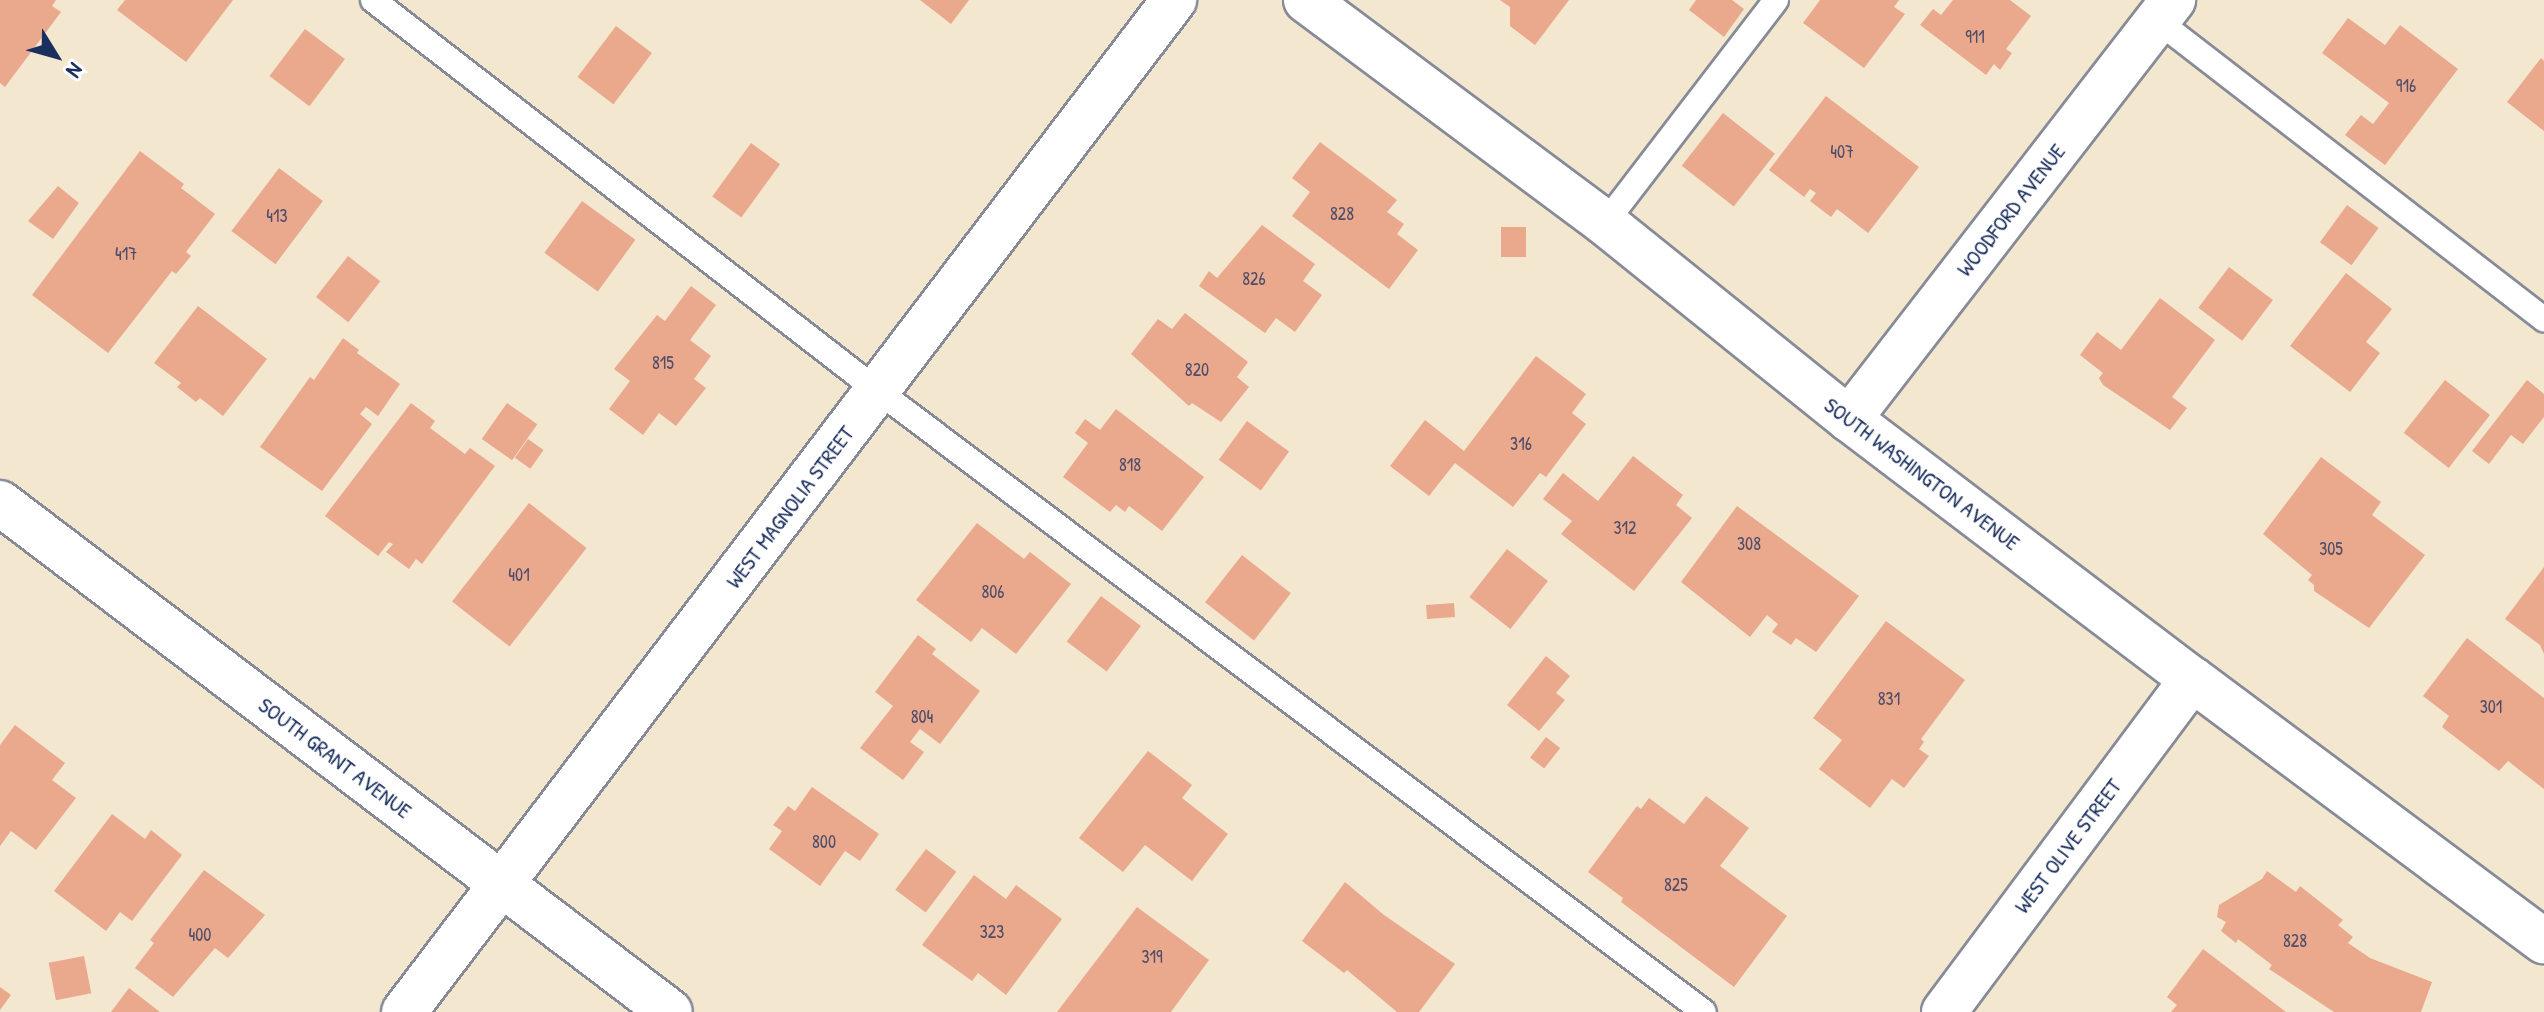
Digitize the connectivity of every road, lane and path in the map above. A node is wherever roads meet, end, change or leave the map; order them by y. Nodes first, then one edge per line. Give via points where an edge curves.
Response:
1 (373, 0) edge
2 (1174, 0) edge
3 (1306, 0) edge
4 (1776, 0) edge
5 (2165, 10) edge
6 (1605, 223) junction
7 (2544, 319) edge
8 (878, 391) junction
9 (1849, 419) junction
10 (0, 503) edge
11 (2192, 679) junction
12 (502, 884) junction
13 (2544, 941) edge
14 (404, 1012) edge
15 (670, 1012) edge
16 (1704, 1012) edge
17 (1944, 1012) edge

1 - 8 lane
2 - 8 street, WEST MAGNOLIA STREET
3 - 6 street, SOUTH WASHINGTON AVENUE
4 - 6 lane
5 - 7 lane
5 - 9 street, WOODFORD AVENUE
6 - 9 street, SOUTH WASHINGTON AVENUE
8 - 12 street, WEST MAGNOLIA STREET
8 - 16 lane
9 - 11 street, SOUTH WASHINGTON AVENUE
10 - 12 street, SOUTH GRANT AVENUE
11 - 13 street, SOUTH WASHINGTON AVENUE
11 - 17 street, WEST OLIVE STREET
12 - 14 street, WEST MAGNOLIA STREET
12 - 15 street, SOUTH GRANT AVENUE

